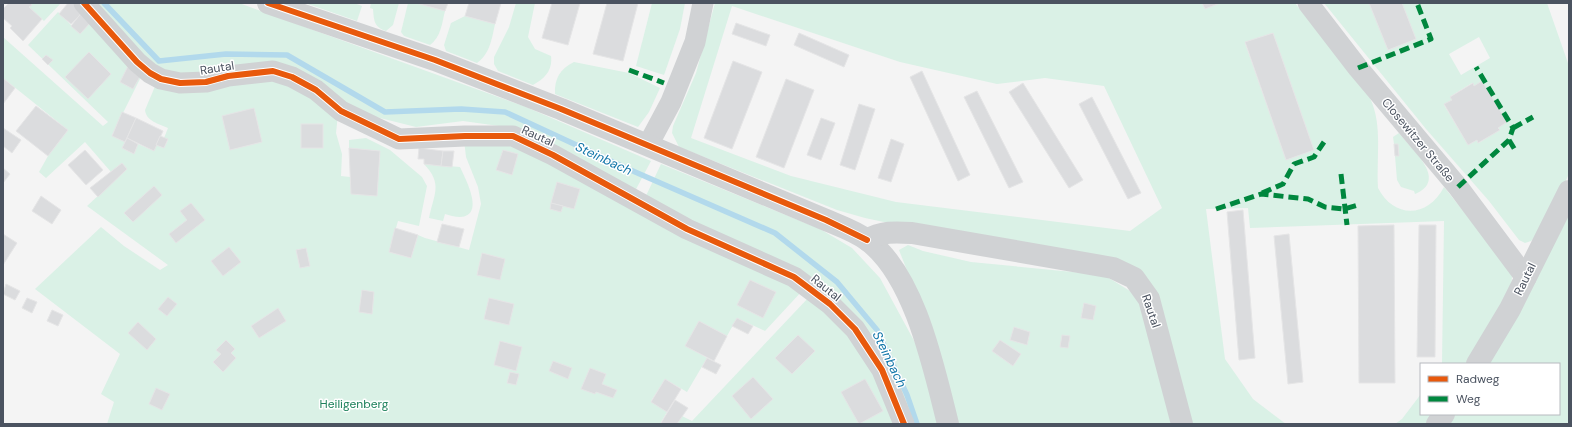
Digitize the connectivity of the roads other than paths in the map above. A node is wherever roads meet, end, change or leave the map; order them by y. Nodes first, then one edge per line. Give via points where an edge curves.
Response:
1 (84, 3) edge
2 (268, 3) edge
3 (703, 3) edge
4 (1308, 3) edge
5 (648, 145) junction
6 (1569, 191) edge
7 (867, 240) junction
8 (1526, 278) junction
9 (1478, 363) edge
10 (1443, 415) edge
11 (904, 424) edge
12 (948, 424) edge
13 (1182, 424) edge
14 (1437, 424) edge

1 - 11 street, Rautal via 137,62 162,79 180,83 206,82 228,76 273,71 292,77 316,90 341,110 399,139 513,136 550,153 687,229 794,276 830,304 855,329 882,370
2 - 5 street via 435,60 561,108
3 - 5 street via 695,42 671,102
4 - 8 street, Closewitzer Straße via 1358,68 1458,187
5 - 7 street via 826,220
6 - 8 street, Rautal
7 - 12 street via 892,266 910,300 928,346
7 - 13 street, Rautal via 884,233 912,233 1113,268 1134,278 1149,299
8 - 9 street, Rautal
10 - 14 street

